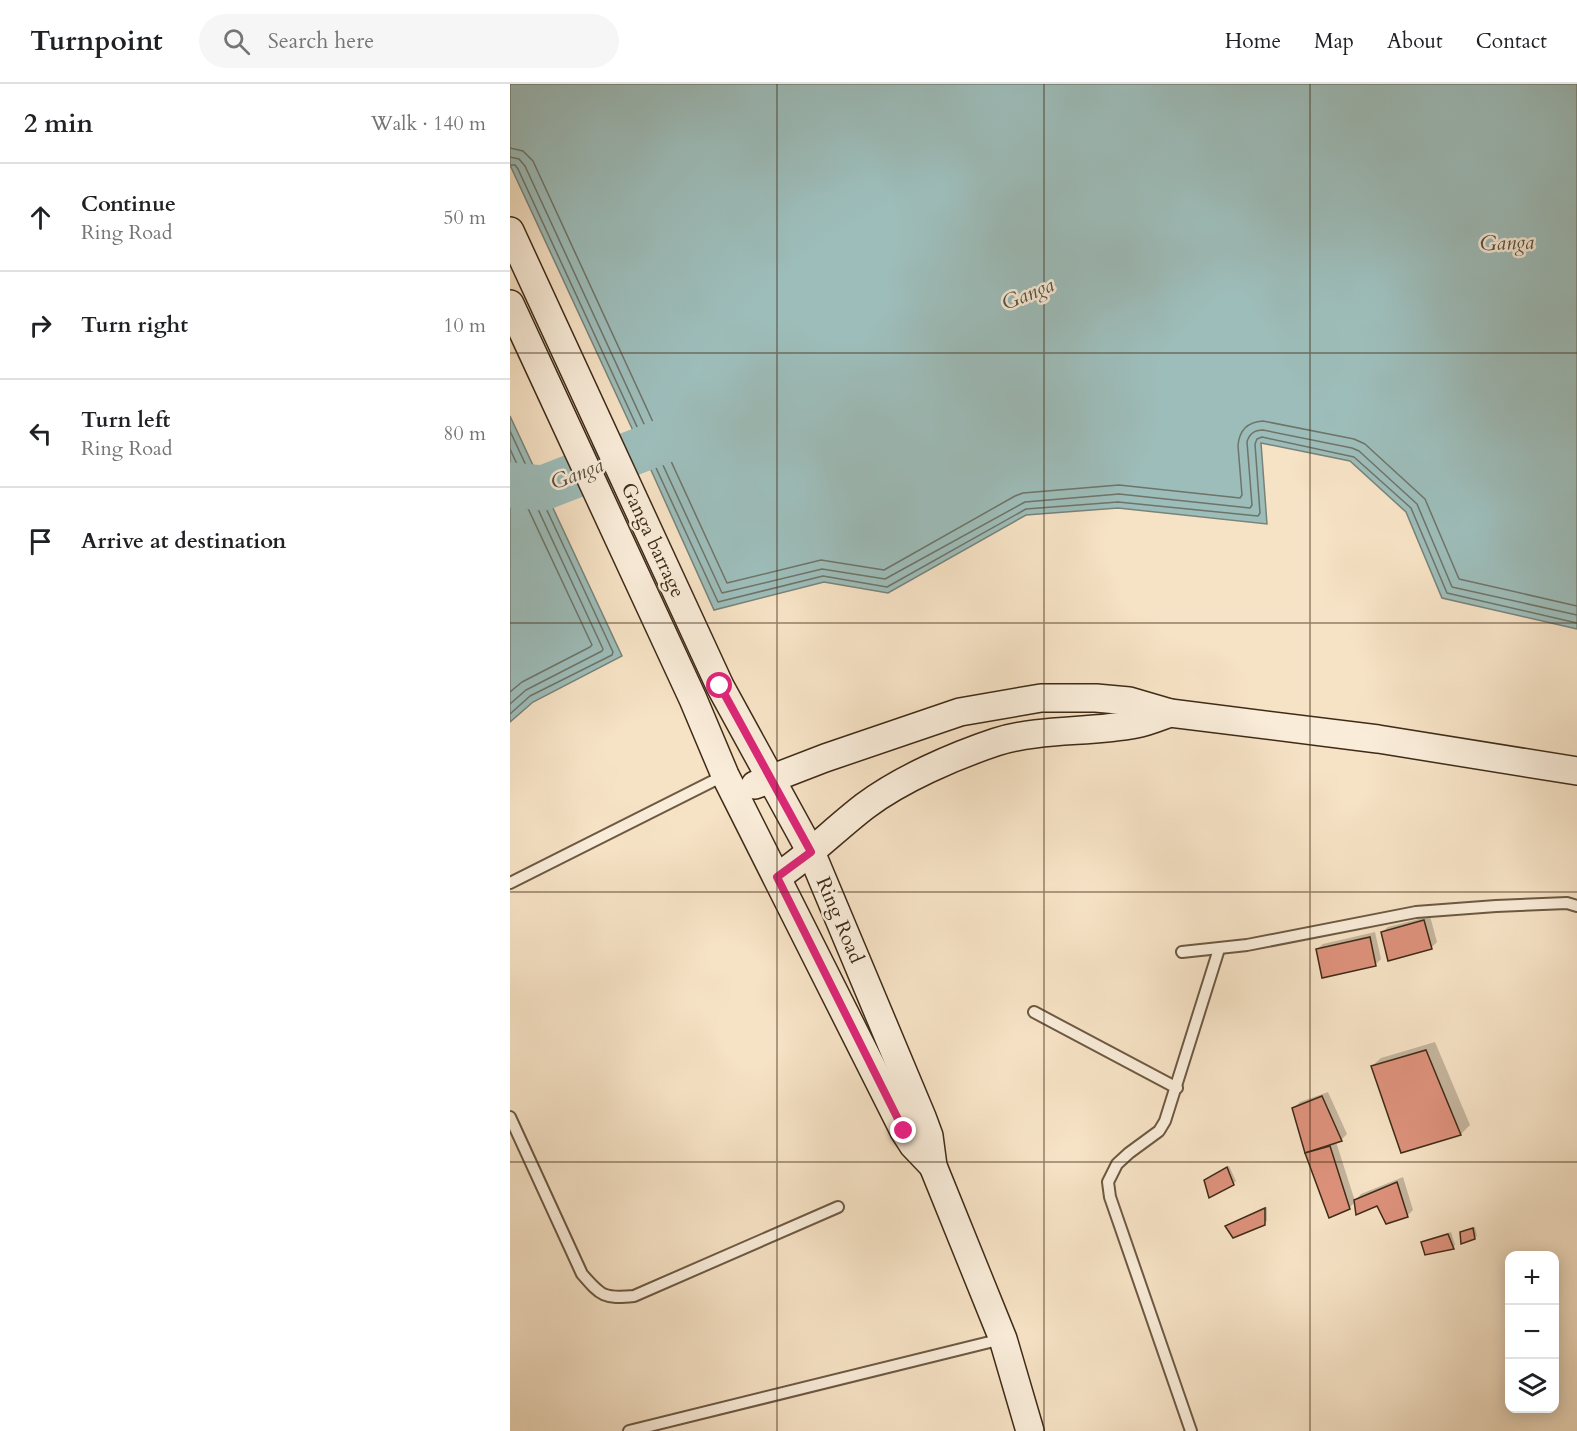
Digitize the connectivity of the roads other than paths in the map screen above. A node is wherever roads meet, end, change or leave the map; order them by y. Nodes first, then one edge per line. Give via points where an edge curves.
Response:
1 (510, 231) edge
2 (510, 304) edge
3 (720, 686) joint
4 (693, 699) joint
5 (1170, 713) junction
6 (1577, 771) edge
7 (771, 778) junction
8 (730, 784) junction
9 (811, 852) junction
10 (777, 877) junction
11 (510, 883) edge
12 (1577, 906) edge
13 (1219, 949) junction
14 (1182, 952) dead end
15 (1034, 1012) dead end
16 (1177, 1088) junction
17 (510, 1117) edge
18 (933, 1166) junction
19 (837, 1207) dead end
20 (1003, 1339) junction
21 (629, 1431) edge
22 (1030, 1431) edge
23 (1191, 1431) edge

1 - 3 main road, Ganga barrage
2 - 4 main road, Ganga barrage
3 - 7 main road, Ring Road
4 - 8 main road, Ring Road
5 - 6 main road via 1378,739
5 - 7 main road via 1129,701 1041,698 960,712
5 - 9 main road via 1139,724 1047,732 998,742 951,759 867,804
7 - 8 main road
7 - 9 main road, Ring Road
8 - 10 main road, Ring Road
8 - 11 lane
9 - 10 main road
9 - 18 main road, Ring Road via 922,1117
10 - 18 main road, Ring Road via 904,1131
12 - 13 lane via 1567,903 1416,912
13 - 14 lane
13 - 16 lane
15 - 16 lane
16 - 23 lane via 1160,1131 1117,1164 1108,1182
17 - 19 lane via 582,1274 597,1292 614,1298 634,1296
18 - 20 main road, Ring Road
20 - 21 lane
20 - 22 main road, Ring Road

